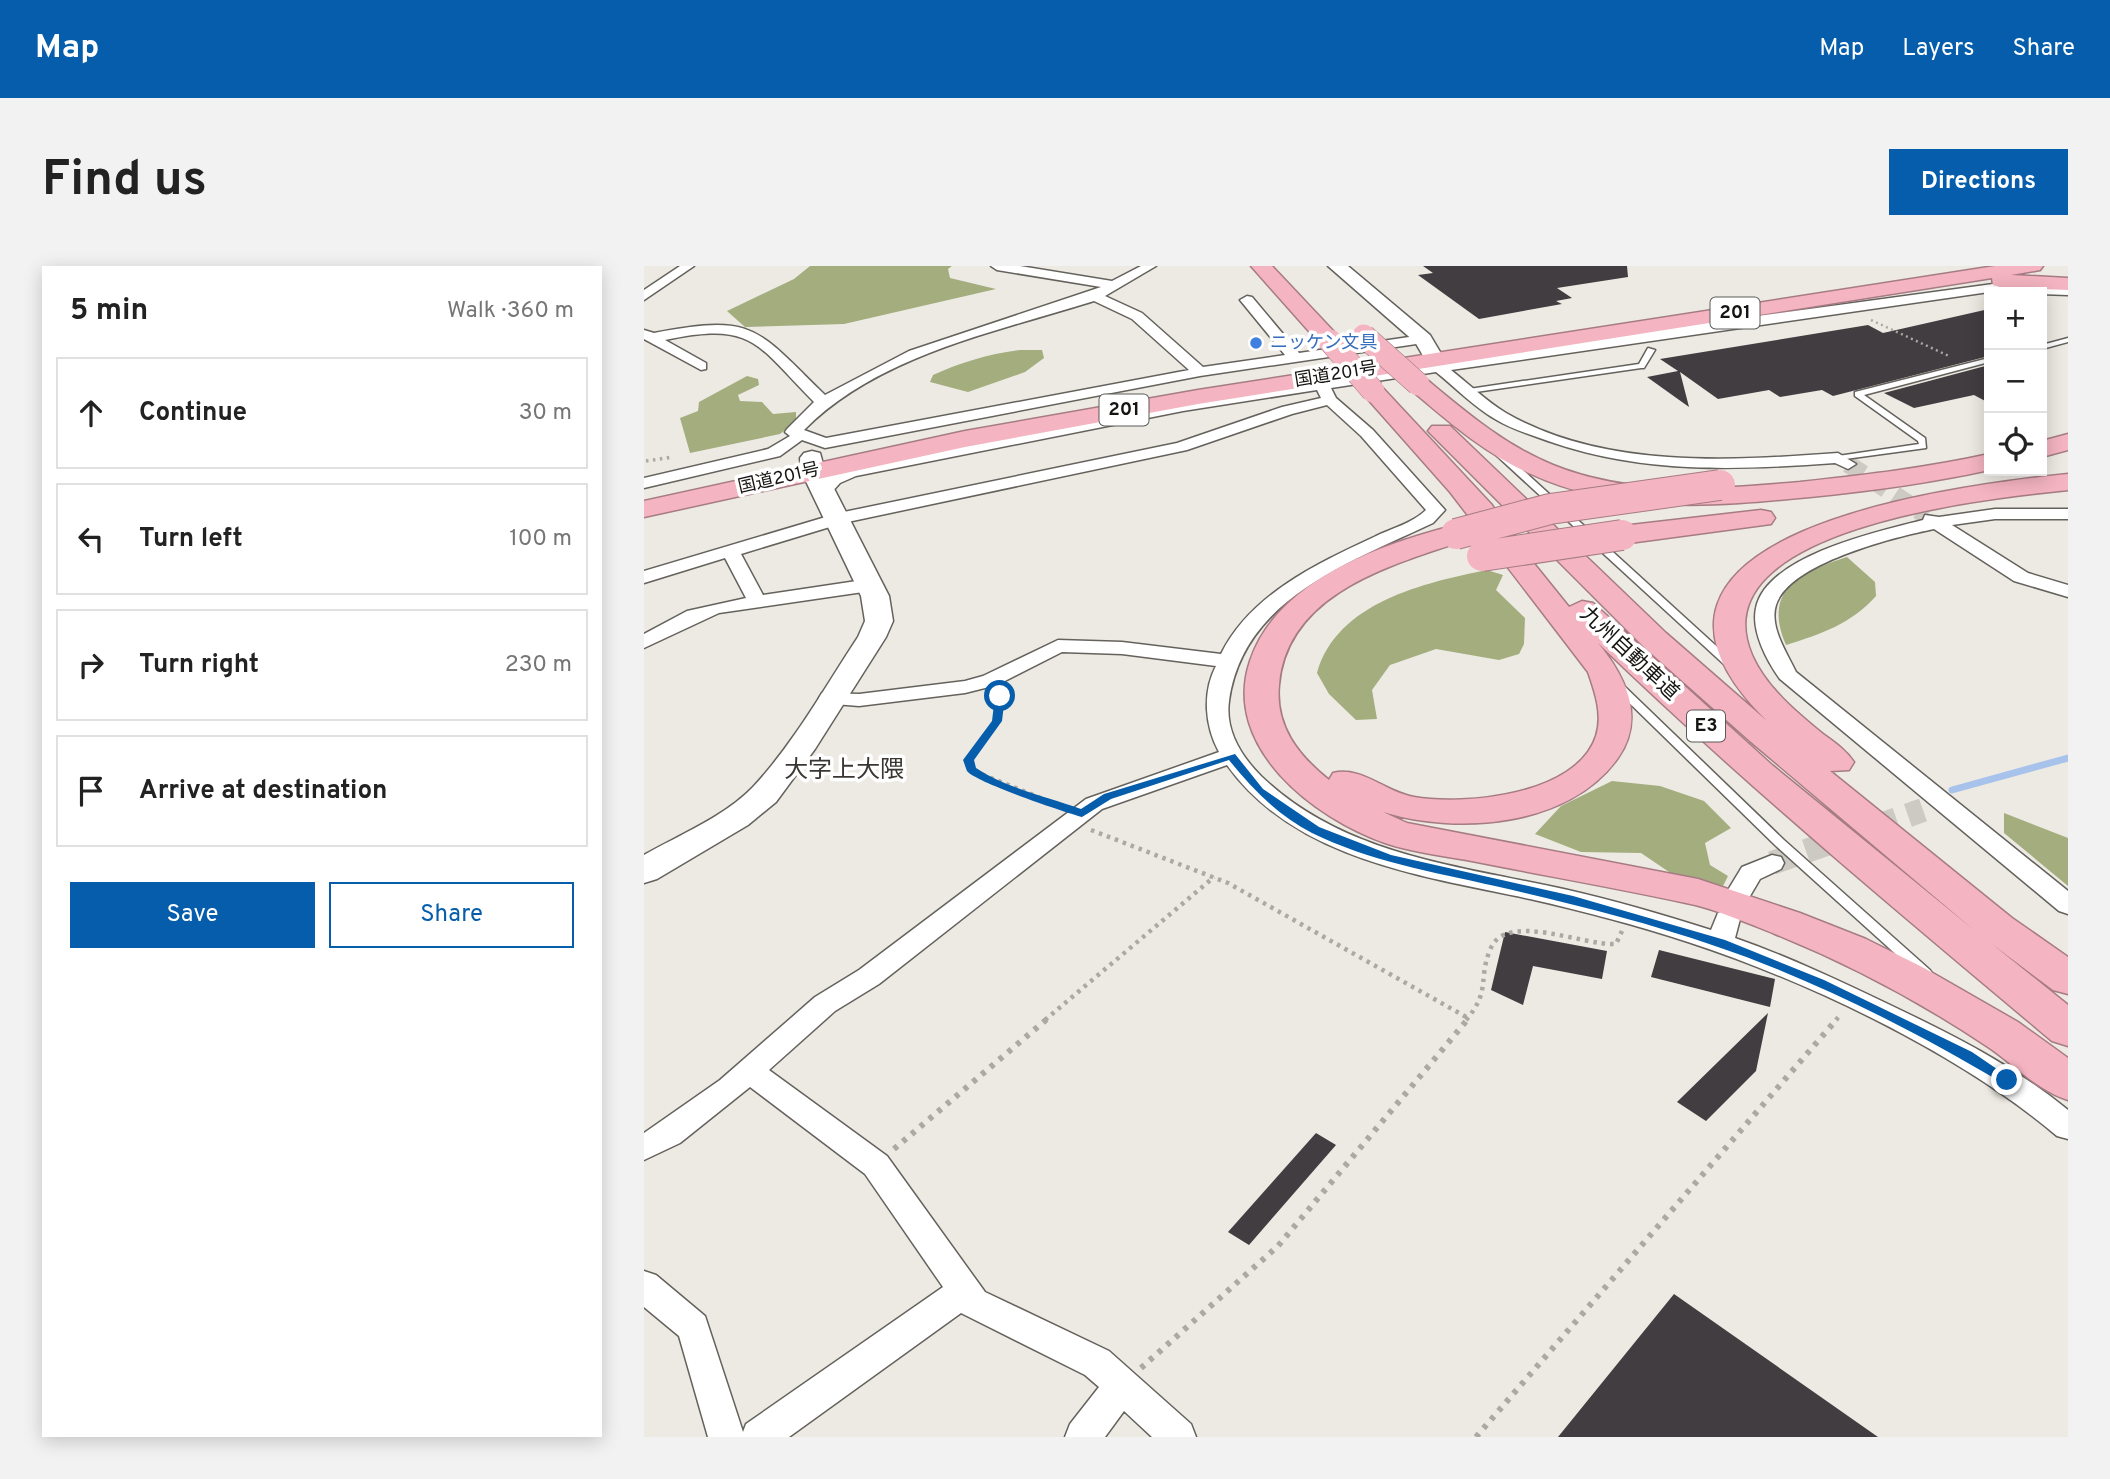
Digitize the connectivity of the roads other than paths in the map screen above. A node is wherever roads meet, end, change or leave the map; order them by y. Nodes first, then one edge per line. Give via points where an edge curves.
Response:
1 (688, 266) edge
2 (997, 266) edge
3 (1150, 266) edge
4 (1261, 266) edge
5 (1286, 266) edge
6 (1337, 266) edge
7 (1943, 266) edge
8 (1965, 266) edge
9 (2033, 266) edge
10 (1112, 270) dead end
11 (1136, 276) junction
12 (1886, 279) junction
13 (1926, 284) junction
14 (2068, 284) edge
15 (1118, 286) junction
16 (2068, 291) edge
17 (644, 296) edge
18 (1095, 296) junction
19 (1247, 300) dead end
20 (1347, 333) junction
21 (648, 336) edge
22 (2068, 340) edge
23 (2047, 346) edge
24 (1651, 350) dead end
25 (1431, 353) junction
26 (1295, 358) junction
27 (1984, 361) edge
28 (702, 366) dead end
29 (1200, 372) junction
30 (1396, 387) junction
31 (1469, 391) junction
32 (1327, 393) junction
33 (823, 401) junction
34 (2068, 420) edge
35 (2047, 426) edge
36 (1485, 439) junction
37 (2068, 442) edge
38 (2047, 448) edge
39 (1984, 455) edge
40 (1984, 456) edge
41 (1984, 457) edge
42 (807, 458) junction
43 (1843, 461) joint
44 (2068, 482) edge
45 (644, 483) edge
46 (1463, 493) junction
47 (644, 496) edge
48 (1965, 496) junction
49 (644, 509) edge
50 (2068, 514) edge
51 (839, 518) junction
52 (1932, 520) junction
53 (1615, 530) junction
54 (1470, 545) junction
55 (730, 551) junction
56 (644, 577) edge
57 (870, 585) junction
58 (2068, 591) edge
59 (757, 601) junction
60 (644, 642) edge
61 (1227, 661) junction
62 (1604, 671) junction
63 (1754, 685) junction
64 (830, 698) junction
65 (1231, 756) junction
66 (1772, 863) tunnel mouth
67 (650, 864) edge
68 (1741, 890) dead end
69 (2068, 905) edge
70 (2068, 957) edge
71 (2068, 979) edge
72 (2068, 1029) edge
73 (2002, 1034) junction
74 (749, 1070) junction
75 (2068, 1082) edge
76 (2068, 1127) edge
77 (644, 1149) edge
78 (644, 1286) edge
79 (965, 1291) junction
80 (1122, 1385) junction
81 (726, 1437) edge
82 (759, 1437) edge
83 (1083, 1437) edge
84 (1178, 1437) edge

1 - 17 street
2 - 15 street
3 - 11 street
4 - 20 highway, 九州自動車道 / E3
5 - 20 highway, 九州自動車道 / E3
6 - 25 street
7 - 12 highway
8 - 12 highway, 国道201号 / 201
9 - 13 highway, 国道201号 / 201
10 - 11 street
11 - 15 street
12 - 25 highway, 国道201号 / 201
13 - 14 highway via 2010,280
13 - 25 highway, 国道201号 / 201
15 - 18 street
16 - 25 street via 1993,288 1691,329
18 - 29 street via 1137,316
18 - 33 street via 915,354
19 - 26 street
20 - 30 highway, 九州自動車道 / E3, bridge
20 - 30 highway, bridge
21 - 28 street
21 - 33 street via 716,329 745,332
22 - 23 lane
24 - 31 lane via 1641,366
25 - 26 street
25 - 31 street
25 - 32 street
25 - 42 highway, 国道201号 / 201 via 1198,397
26 - 29 street
27 - 43 lane via 1858,394 1922,440 1923,446
29 - 42 street via 825,443
30 - 36 highway
30 - 46 highway, 九州自動車道 / E3
30 - 71 highway, 九州自動車道 / E3 via 1664,649 1998,928
31 - 43 street via 1494,411 1532,430 1574,446 1640,461 1758,465
32 - 42 street via 1183,406 834,479
32 - 51 street via 1172,449
32 - 61 street via 1436,510 1427,519 1280,595 1241,637
33 - 42 street
34 - 35 highway
36 - 40 highway via 1532,465 1583,483 1651,498 1747,495 1915,478
36 - 63 lane
37 - 38 highway
39 - 54 highway, bridge via 1550,509
41 - 53 highway via 1912,490
42 - 45 street via 774,453
42 - 47 highway, 国道201号 / 201
42 - 49 highway, 国道201号 / 201
42 - 51 street
44 - 48 highway
46 - 62 highway
46 - 72 highway, 九州自動車道 / E3 via 1724,743 1849,852
48 - 53 highway
48 - 63 highway via 1820,532 1779,550 1757,568 1738,589 1730,611 1730,637
50 - 52 street
51 - 55 street
51 - 57 street
52 - 58 street via 2021,577
52 - 69 street via 1810,563 1781,582 1766,603 1767,632 1787,675 1932,806 2025,867
53 - 54 highway, bridge
54 - 62 highway via 1347,603 1308,636 1293,658 1286,696 1300,740 1317,760 1357,788 1414,808 1469,811 1521,805 1573,781 1611,742 1614,697
54 - 73 highway via 1422,557 1356,583 1293,618 1268,651 1261,679 1265,727 1286,762 1359,817 1398,834 1698,892 1851,949
55 - 56 street
55 - 59 street
57 - 59 street
57 - 64 street via 879,621
59 - 60 street via 694,615
61 - 64 street via 1122,648 1058,646 990,681 965,687 859,700
61 - 65 street via 1217,691 1218,722
62 - 73 lane via 1881,936
63 - 70 highway via 1804,736
64 - 67 street via 764,795 736,817
65 - 74 street via 1107,797 869,977 825,1004
65 - 76 street via 1259,791 1315,830 1388,858 1628,915 1724,931 1968,1056
66 - 68 street via 1751,873
73 - 75 highway
74 - 77 street
74 - 79 street via 876,1165
78 - 81 street via 693,1327
79 - 80 street via 973,1303 1097,1363
79 - 82 street
80 - 83 street
80 - 84 street

